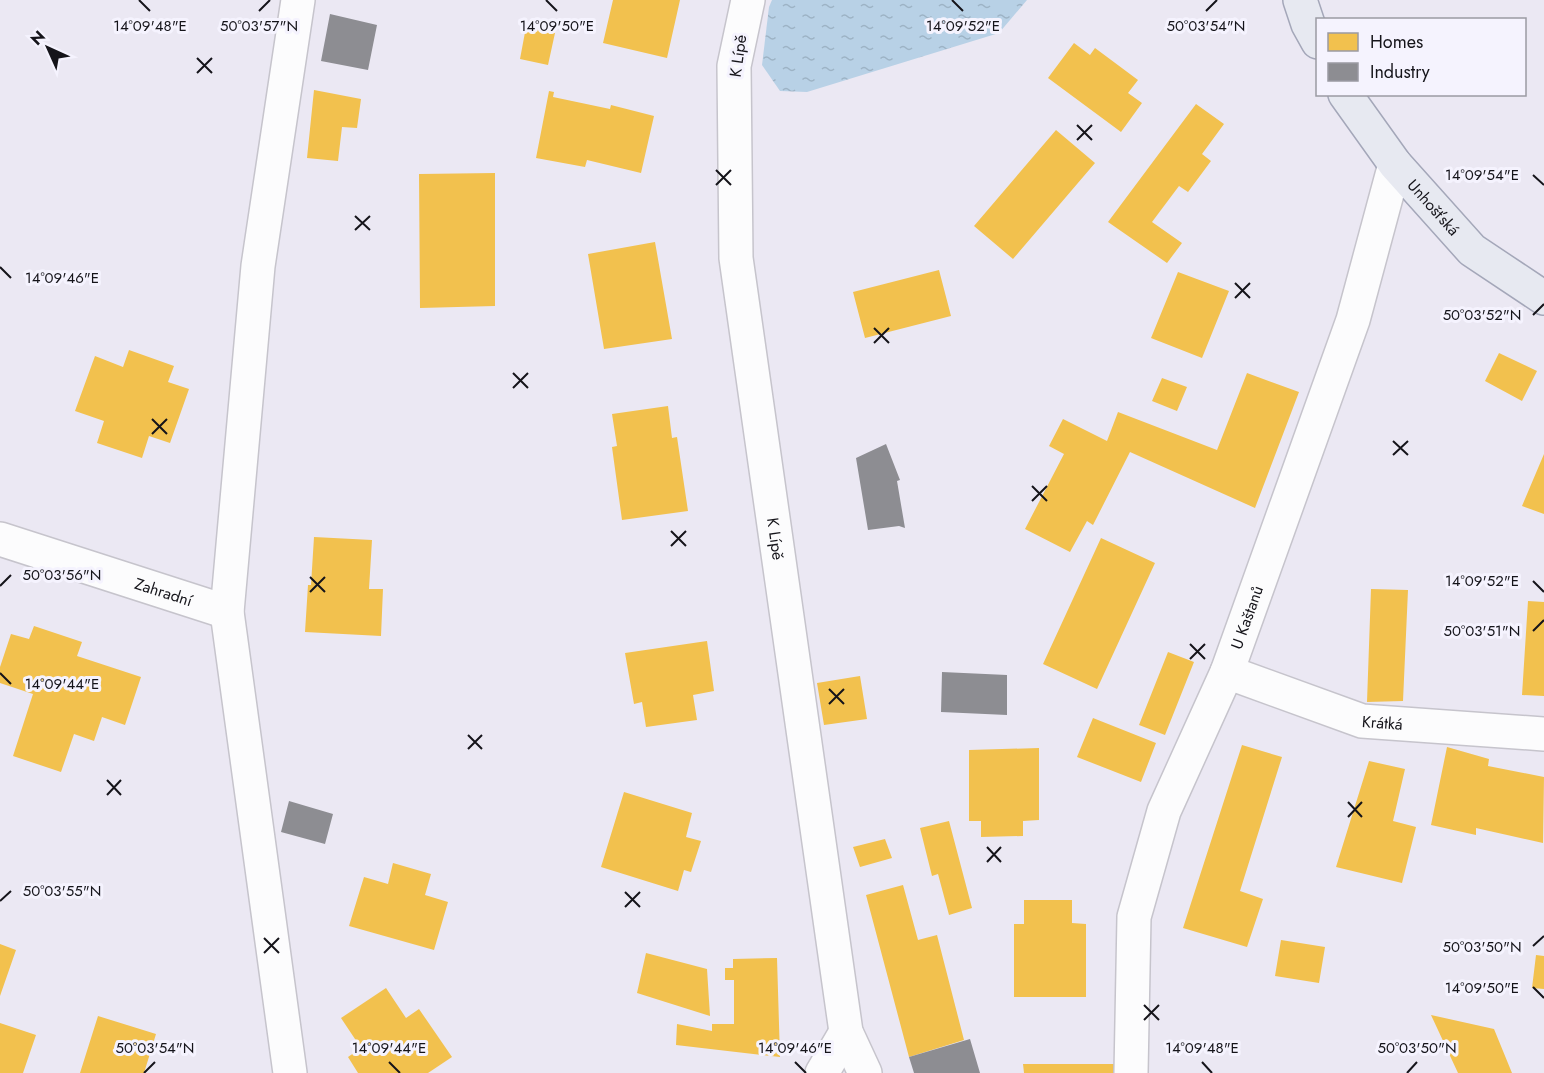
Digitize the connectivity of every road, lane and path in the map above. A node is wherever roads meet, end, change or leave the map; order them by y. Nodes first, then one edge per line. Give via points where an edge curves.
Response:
1 (298, 0) edge
2 (748, 0) edge
3 (1300, 0) edge
4 (1316, 40) edge
5 (1346, 96) edge
6 (1395, 164) junction
7 (1544, 298) edge
8 (0, 538) edge
9 (227, 612) junction
10 (1227, 672) junction
11 (1544, 734) edge
12 (846, 1032) junction
13 (290, 1073) edge
14 (822, 1073) edge
15 (865, 1073) edge
16 (1131, 1073) edge

1 - 9 street via 258,266
2 - 12 street, K Lípě via 734,66 736,258
3 - 4 main road
5 - 6 main road, Unhošťská
6 - 7 main road, Unhošťská via 1472,250
6 - 10 street, U Kaštanů via 1353,320
8 - 9 street, Zahradní
9 - 13 street
10 - 11 street, Krátká via 1362,721
10 - 16 street, U Kaštanů via 1164,812 1134,917
12 - 14 street
12 - 15 street, K Lípě

